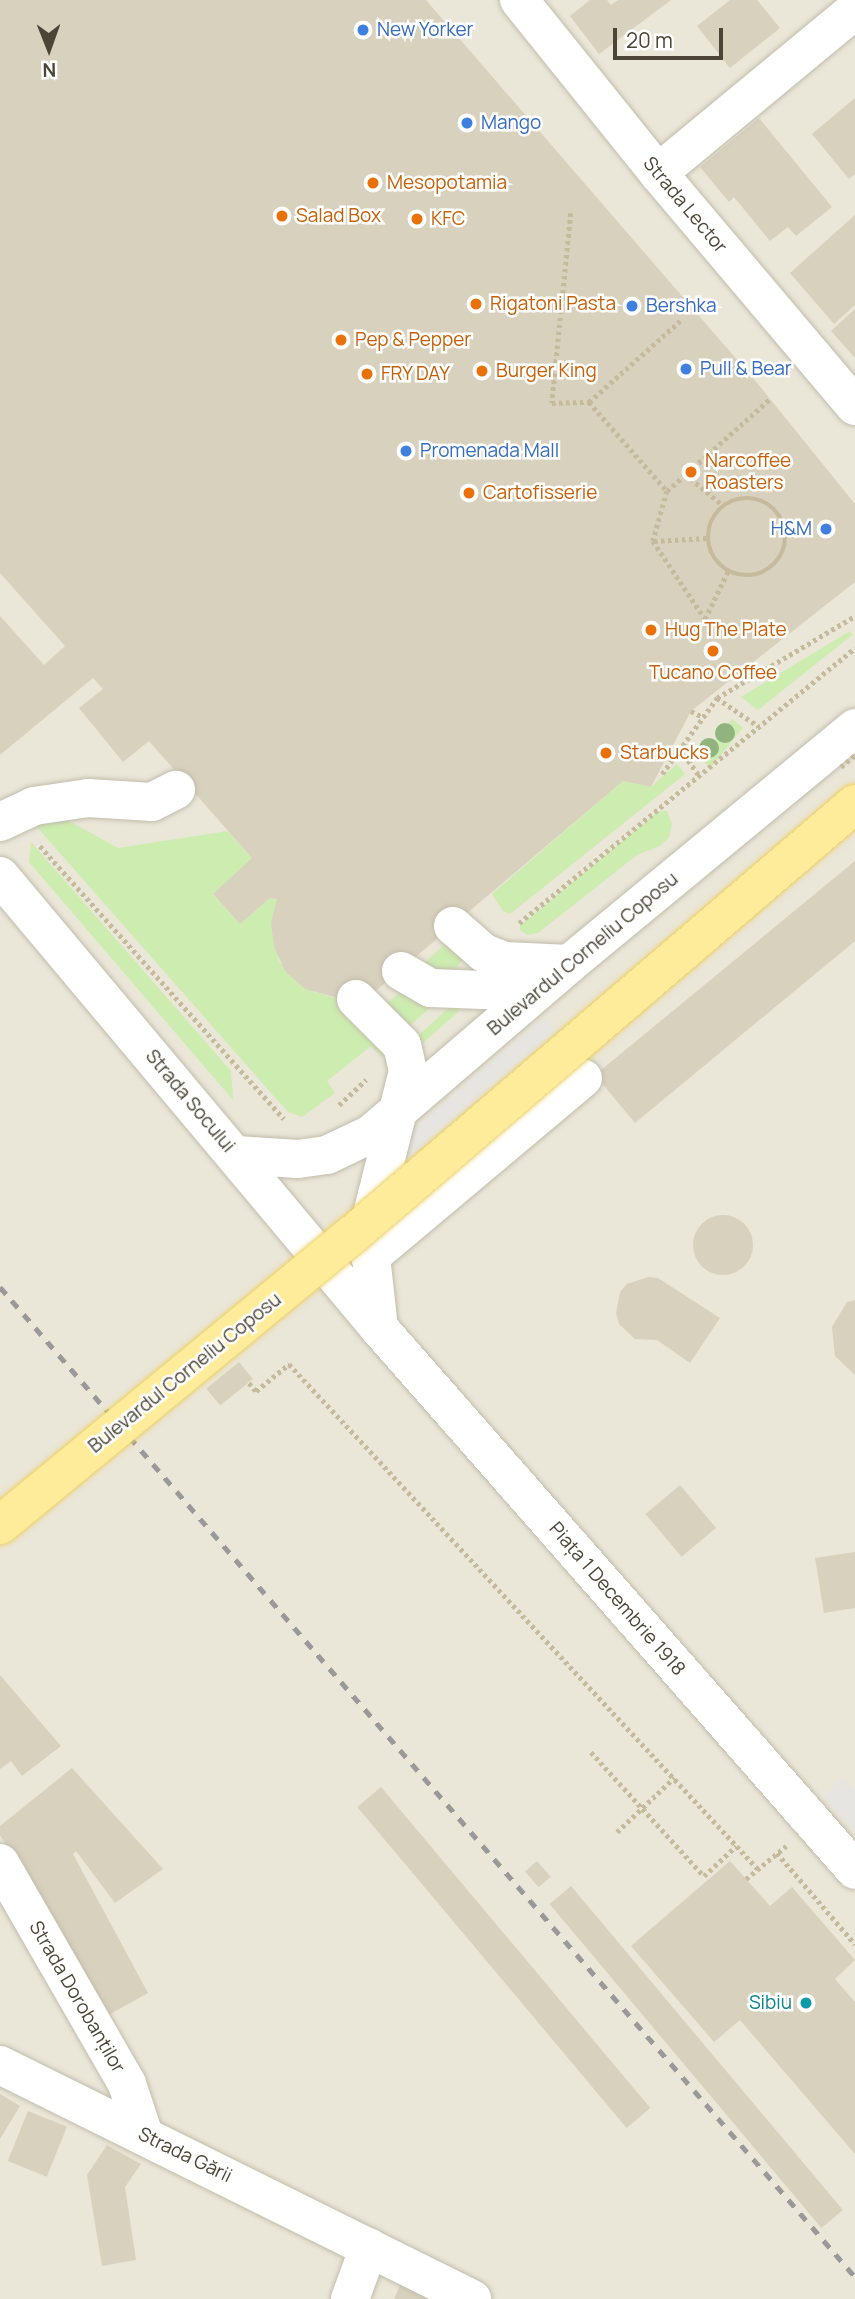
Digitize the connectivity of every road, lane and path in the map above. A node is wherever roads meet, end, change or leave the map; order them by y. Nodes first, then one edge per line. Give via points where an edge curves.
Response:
1 (519, 0) edge
2 (855, 10) edge
3 (658, 173) junction
4 (571, 213) dead end
5 (680, 321) dead end
6 (770, 398) dead end
7 (589, 402) junction
8 (855, 405) edge
9 (685, 474) junction
10 (667, 491) junction
11 (724, 506) junction
12 (708, 538) junction
13 (653, 541) junction
14 (728, 572) junction
15 (855, 616) edge
16 (855, 648) edge
17 (718, 698) junction
18 (691, 711) dead end
19 (703, 717) junction
20 (758, 726) junction
21 (855, 728) edge
22 (680, 750) junction
23 (662, 774) dead end
24 (698, 774) junction
25 (176, 790) dead end
26 (855, 804) edge
27 (6, 818) edge
28 (0, 876) edge
29 (453, 926) dead end
30 (484, 953) junction
31 (569, 964) junction
32 (401, 971) dead end
33 (536, 992) junction
34 (356, 999) dead end
35 (402, 1045) junction
36 (583, 1078) dead end
37 (333, 1111) dead end
38 (400, 1111) junction
39 (291, 1125) dead end
40 (236, 1155) junction
41 (370, 1257) junction
42 (379, 1328) junction
43 (249, 1382) dead end
44 (0, 1525) edge
45 (591, 1752) dead end
46 (674, 1778) junction
47 (642, 1808) junction
48 (814, 1823) junction
49 (617, 1832) dead end
50 (736, 1846) junction
51 (777, 1853) junction
52 (0, 1863) edge
53 (758, 1869) junction
54 (855, 1870) edge
55 (746, 1879) dead end
56 (855, 1944) edge
57 (0, 2065) edge
58 (144, 2135) junction
59 (369, 2247) junction
60 (351, 2299) edge
61 (472, 2299) edge

1 - 3 street, Strada Lector
2 - 3 street
3 - 8 street, Strada Lector
4 - 7 path via 552,403
5 - 7 path
6 - 9 path
7 - 10 path
9 - 10 path
9 - 11 path
10 - 13 path
11 - 12 path via 716,513
11 - 14 path via 738,499 764,501 775,509 786,533 785,546 771,568 748,577
12 - 13 path
12 - 14 path via 714,558
13 - 14 path via 705,619
15 - 17 path
16 - 20 path
17 - 19 path
17 - 20 path
18 - 19 path
19 - 22 path
20 - 24 path
21 - 31 street, Bulevardul Corneliu Coposu
22 - 23 path
22 - 24 path
24 - 30 path
25 - 27 street via 152,802 89,798 34,806
26 - 44 main road, Bulevardul Corneliu Coposu, bridge via 351,1236
27 - 39 path
28 - 40 street, Strada Socului
29 - 30 street
30 - 31 street via 505,961
31 - 33 street, Bulevardul Corneliu Coposu
32 - 33 street via 431,988
33 - 38 street, Bulevardul Corneliu Coposu
34 - 35 street
35 - 37 path
35 - 38 street via 408,1071
36 - 41 street
38 - 40 street, Bulevardul Corneliu Coposu via 371,1134 327,1155 298,1159
38 - 41 street via 377,1185 368,1230
40 - 42 street, Strada Socului
41 - 42 street
42 - 48 street, Piața 1 Decembrie 1918
43 - 46 path via 256,1391 289,1364
45 - 47 path
46 - 47 path
46 - 50 path
47 - 49 path
47 - 50 path via 704,1876
48 - 51 path
48 - 54 street, Piața 1 Decembrie 1918
50 - 53 path
51 - 53 path
51 - 56 path
52 - 58 street, Strada Dorobanților via 127,2084
53 - 55 path
57 - 58 street, Strada Gării
58 - 59 street, Strada Gării
59 - 60 street
59 - 61 street, Strada Gării

